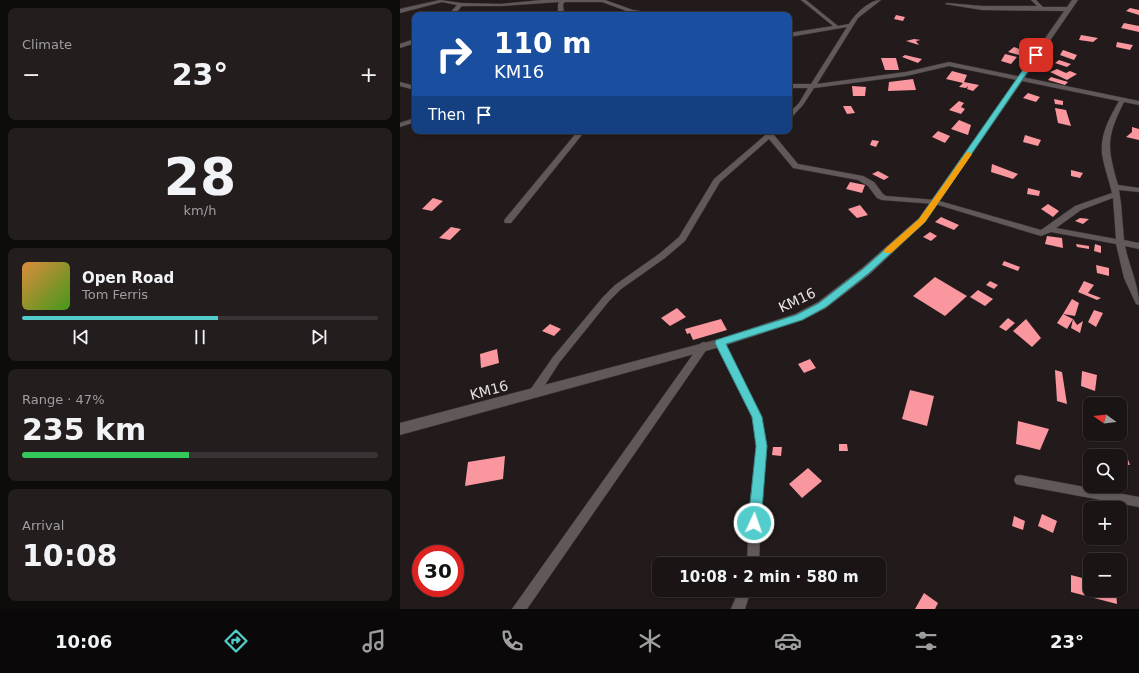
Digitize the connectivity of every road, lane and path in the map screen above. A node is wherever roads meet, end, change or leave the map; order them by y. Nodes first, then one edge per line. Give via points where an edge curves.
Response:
1 (570, 0) edge
2 (803, 0) edge
3 (879, 0) edge
4 (1033, 0) edge
5 (439, 1) edge
6 (563, 1) edge
7 (461, 4) junction
8 (947, 4) dead end
9 (1072, 4) edge
10 (1042, 8) junction
11 (400, 11) edge
12 (454, 12) edge
13 (561, 12) edge
14 (642, 12) edge
15 (852, 25) junction
16 (836, 26) junction
17 (792, 34) edge
18 (412, 42) edge
19 (400, 46) edge
20 (1019, 78) junction
21 (400, 84) edge
22 (792, 86) edge
23 (813, 86) junction
24 (412, 87) edge
25 (1122, 100) junction
26 (1139, 103) edge
27 (792, 114) edge
28 (412, 121) edge
29 (400, 125) edge
30 (580, 134) edge
31 (771, 134) edge
32 (773, 134) edge
33 (1115, 190) junction
34 (1139, 190) edge
35 (936, 202) junction
36 (508, 221) dead end
37 (1050, 229) junction
38 (1121, 243) junction
39 (1139, 246) edge
40 (1139, 302) edge
41 (720, 343) junction
42 (704, 346) junction
43 (534, 393) junction
44 (400, 429) edge
45 (1020, 480) dead end
46 (1139, 502) edge
47 (753, 557) edge
48 (742, 597) edge
49 (519, 609) edge
50 (738, 609) edge

1 - 6 street
1 - 14 street via 603,1
2 - 16 street
3 - 15 street via 860,13
4 - 10 street
5 - 7 street
5 - 11 street
6 - 7 street via 501,5
6 - 13 street via 560,4
7 - 12 street
8 - 10 street via 982,8
9 - 10 street
9 - 20 street, KM16
15 - 16 street
15 - 23 street
16 - 17 street
18 - 19 street
20 - 23 street via 946,64 906,74
20 - 25 street
20 - 35 street, KM16
21 - 24 street
22 - 23 street
23 - 27 street
25 - 26 street
25 - 33 street via 1106,140 1106,152
28 - 29 street
30 - 36 street
31 - 43 street via 717,181 682,239 606,299 556,360
32 - 35 street via 796,166 860,178 871,184 880,196 885,198
33 - 34 street
33 - 37 street via 1067,214
33 - 38 street
35 - 37 street via 1032,231 1041,233
35 - 41 street, KM16 via 922,220 866,271 822,305 799,317
37 - 38 street
38 - 39 street
38 - 40 street via 1130,283
41 - 42 street, KM16
41 - 47 street via 757,417 762,446
42 - 43 street, KM16
42 - 49 street
43 - 44 street, KM16
45 - 46 street
48 - 50 street

